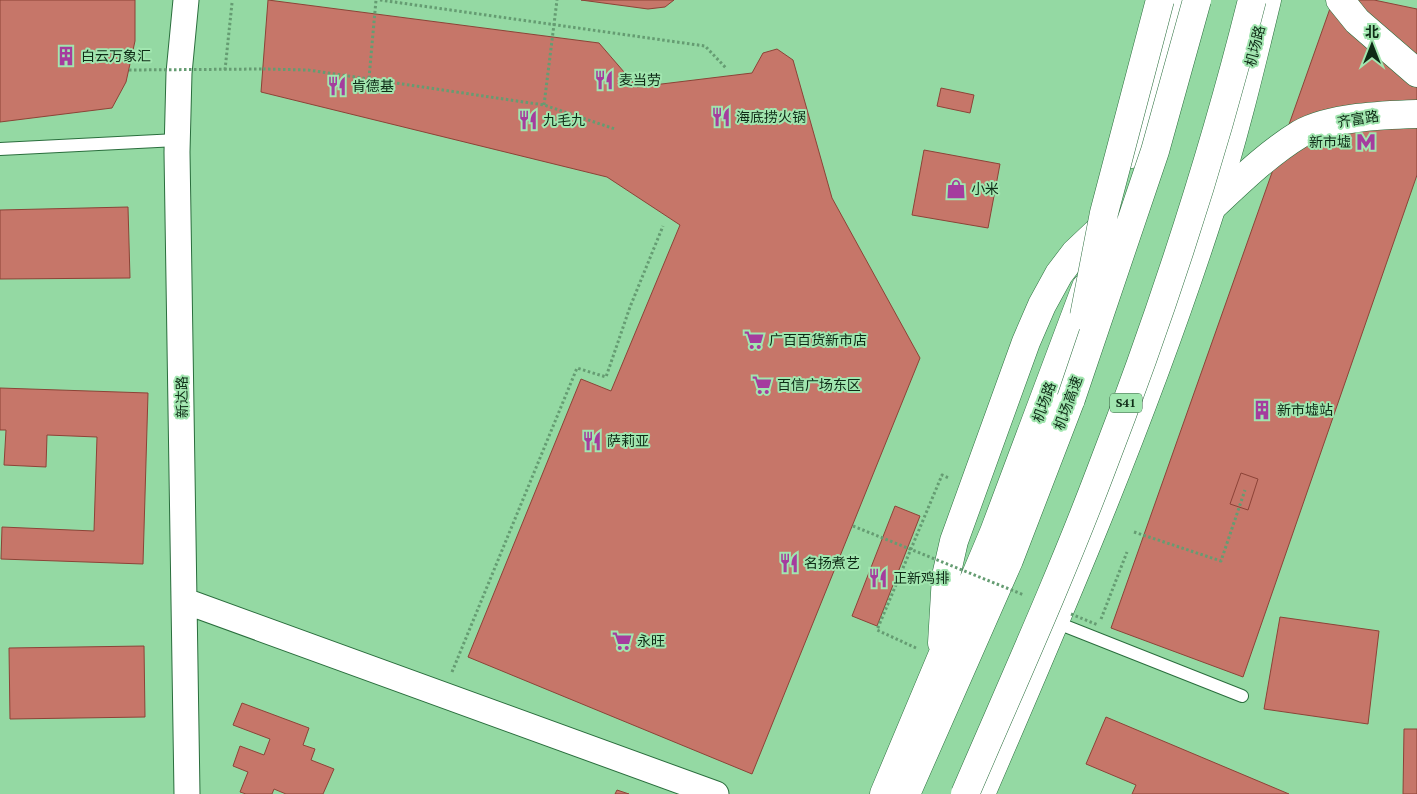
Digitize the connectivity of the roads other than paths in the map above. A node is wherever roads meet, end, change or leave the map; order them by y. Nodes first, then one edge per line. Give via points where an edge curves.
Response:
1 (186, 0) edge
2 (1160, 0) edge
3 (1178, 0) edge
4 (1197, 0) edge
5 (1252, 0) edge
6 (1267, 0) edge
7 (1340, 0) edge
8 (1417, 73) edge
9 (1417, 114) edge
10 (177, 140) junction
11 (0, 149) edge
12 (1211, 208) junction
13 (1111, 219) junction
14 (1173, 273) junction
15 (1071, 399) junction
16 (185, 601) junction
17 (1059, 616) junction
18 (942, 660) junction
19 (1242, 696) dead end
20 (187, 794) edge
21 (716, 794) edge
22 (884, 794) edge
23 (906, 794) edge
24 (965, 794) edge
25 (981, 794) edge

1 - 10 street, 新达路
2 - 15 main road, bridge via 1104,213
3 - 13 main road, 机场路
4 - 15 main road, 机场高速, bridge via 1154,151
5 - 14 main road, S41, bridge via 1221,118
6 - 12 main road, 机场路
6 - 14 main road, bridge
7 - 8 main road via 1357,21
9 - 12 main road, 齐富路 via 1346,119 1301,134
10 - 11 lane
10 - 16 street, 新达路
12 - 17 main road, 机场路 via 1125,448
13 - 18 main road, 机场路 via 1028,444
13 - 18 main road via 1075,253 1059,274 1026,342 954,541 946,576
14 - 24 main road, S41, bridge via 1100,474
15 - 23 main road, 机场高速 via 1008,560
16 - 20 street, 新达路
16 - 21 street
17 - 19 lane
17 - 25 main road, 机场路
18 - 22 main road, 机场路

